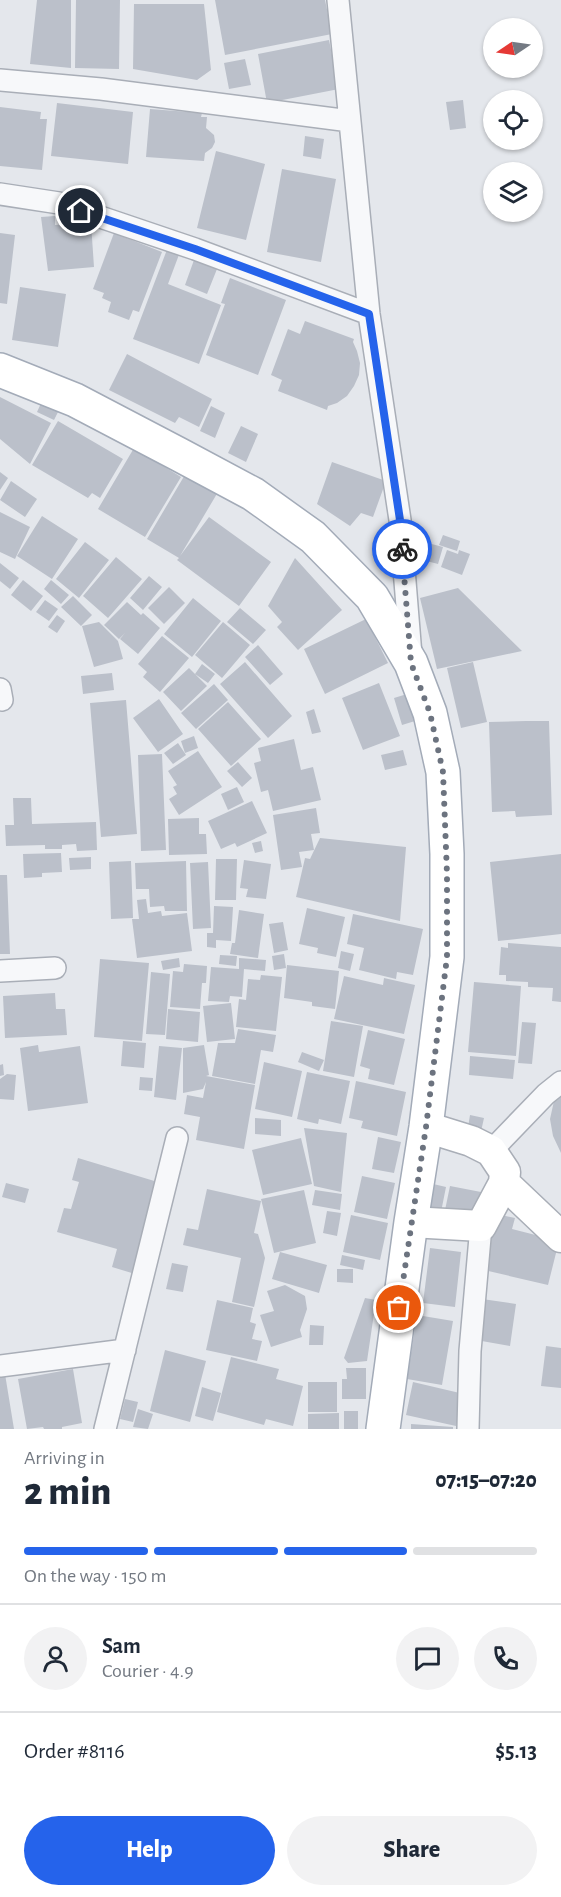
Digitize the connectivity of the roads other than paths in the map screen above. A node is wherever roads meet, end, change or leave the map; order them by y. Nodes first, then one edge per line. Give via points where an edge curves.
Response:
1 (338, 0) edge
2 (0, 80) edge
3 (350, 121) junction
4 (0, 194) edge
5 (369, 314) junction
6 (0, 370) edge
7 (411, 663) junction
8 (55, 968) dead end
9 (0, 971) edge
10 (561, 1082) edge
11 (426, 1127) junction
12 (177, 1138) dead end
13 (491, 1150) junction
14 (504, 1183) junction
15 (411, 1222) junction
16 (481, 1226) junction
17 (561, 1237) edge
18 (125, 1350) junction
19 (0, 1366) edge
20 (105, 1429) edge
21 (383, 1429) edge
22 (468, 1429) edge

1 - 3 street
2 - 3 street
3 - 5 street
4 - 5 street via 70,207
5 - 7 street via 400,520
6 - 7 main road via 75,399 253,494 313,537 372,597
7 - 11 main road via 430,713 443,772 447,854 447,957
8 - 9 street
10 - 13 street
11 - 13 street
11 - 15 main road
12 - 18 street
13 - 14 street via 505,1172
14 - 16 street
14 - 17 street
15 - 16 street
15 - 21 main road
16 - 22 street
18 - 19 street
18 - 20 street

